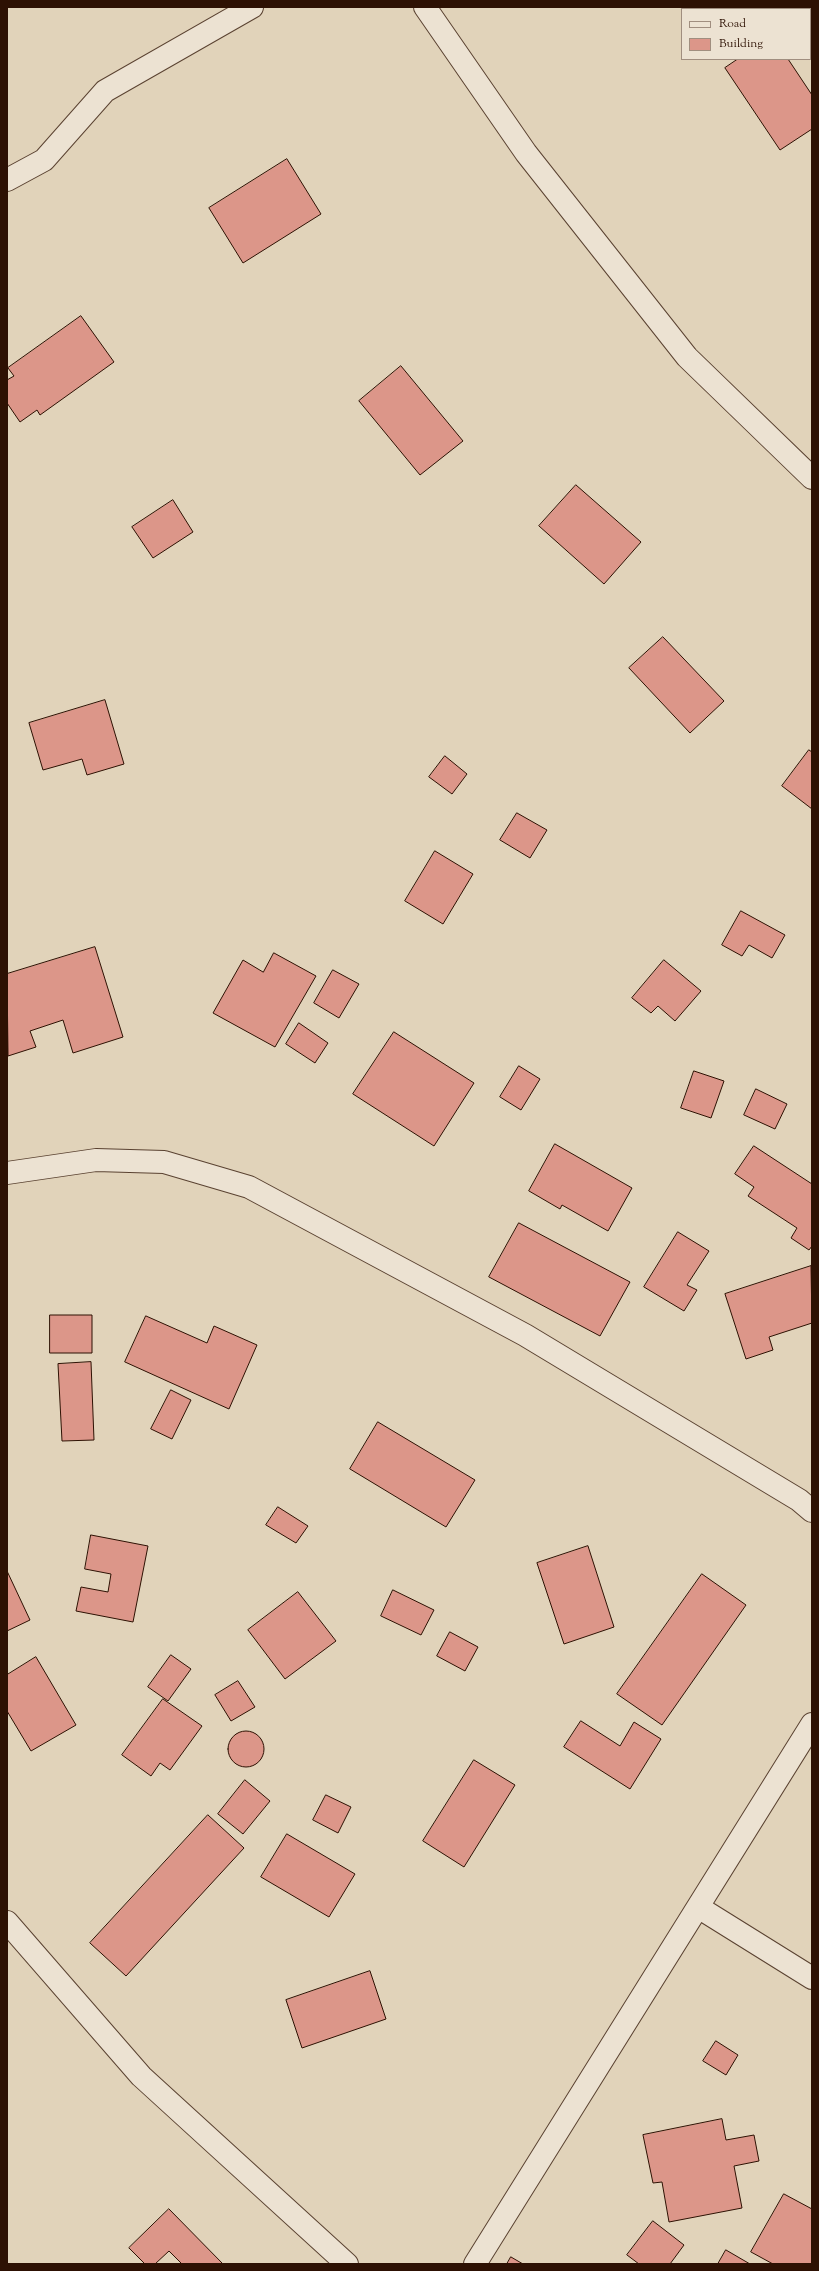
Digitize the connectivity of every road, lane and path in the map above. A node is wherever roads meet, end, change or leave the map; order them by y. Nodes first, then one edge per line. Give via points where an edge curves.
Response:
1 (252, 7) edge
2 (425, 7) edge
3 (7, 180) edge
4 (812, 478) edge
5 (7, 1173) edge
6 (812, 1511) edge
7 (812, 1724) edge
8 (698, 1907) junction
9 (7, 1922) edge
10 (812, 1978) edge
11 (347, 2264) edge
12 (475, 2264) edge

1 - 3 street via 105,90 44,160
2 - 4 street via 526,153 688,357
5 - 6 street via 96,1160 164,1162 250,1187 525,1335 799,1500
7 - 8 street
8 - 10 street
8 - 12 street
9 - 11 street via 141,2076

